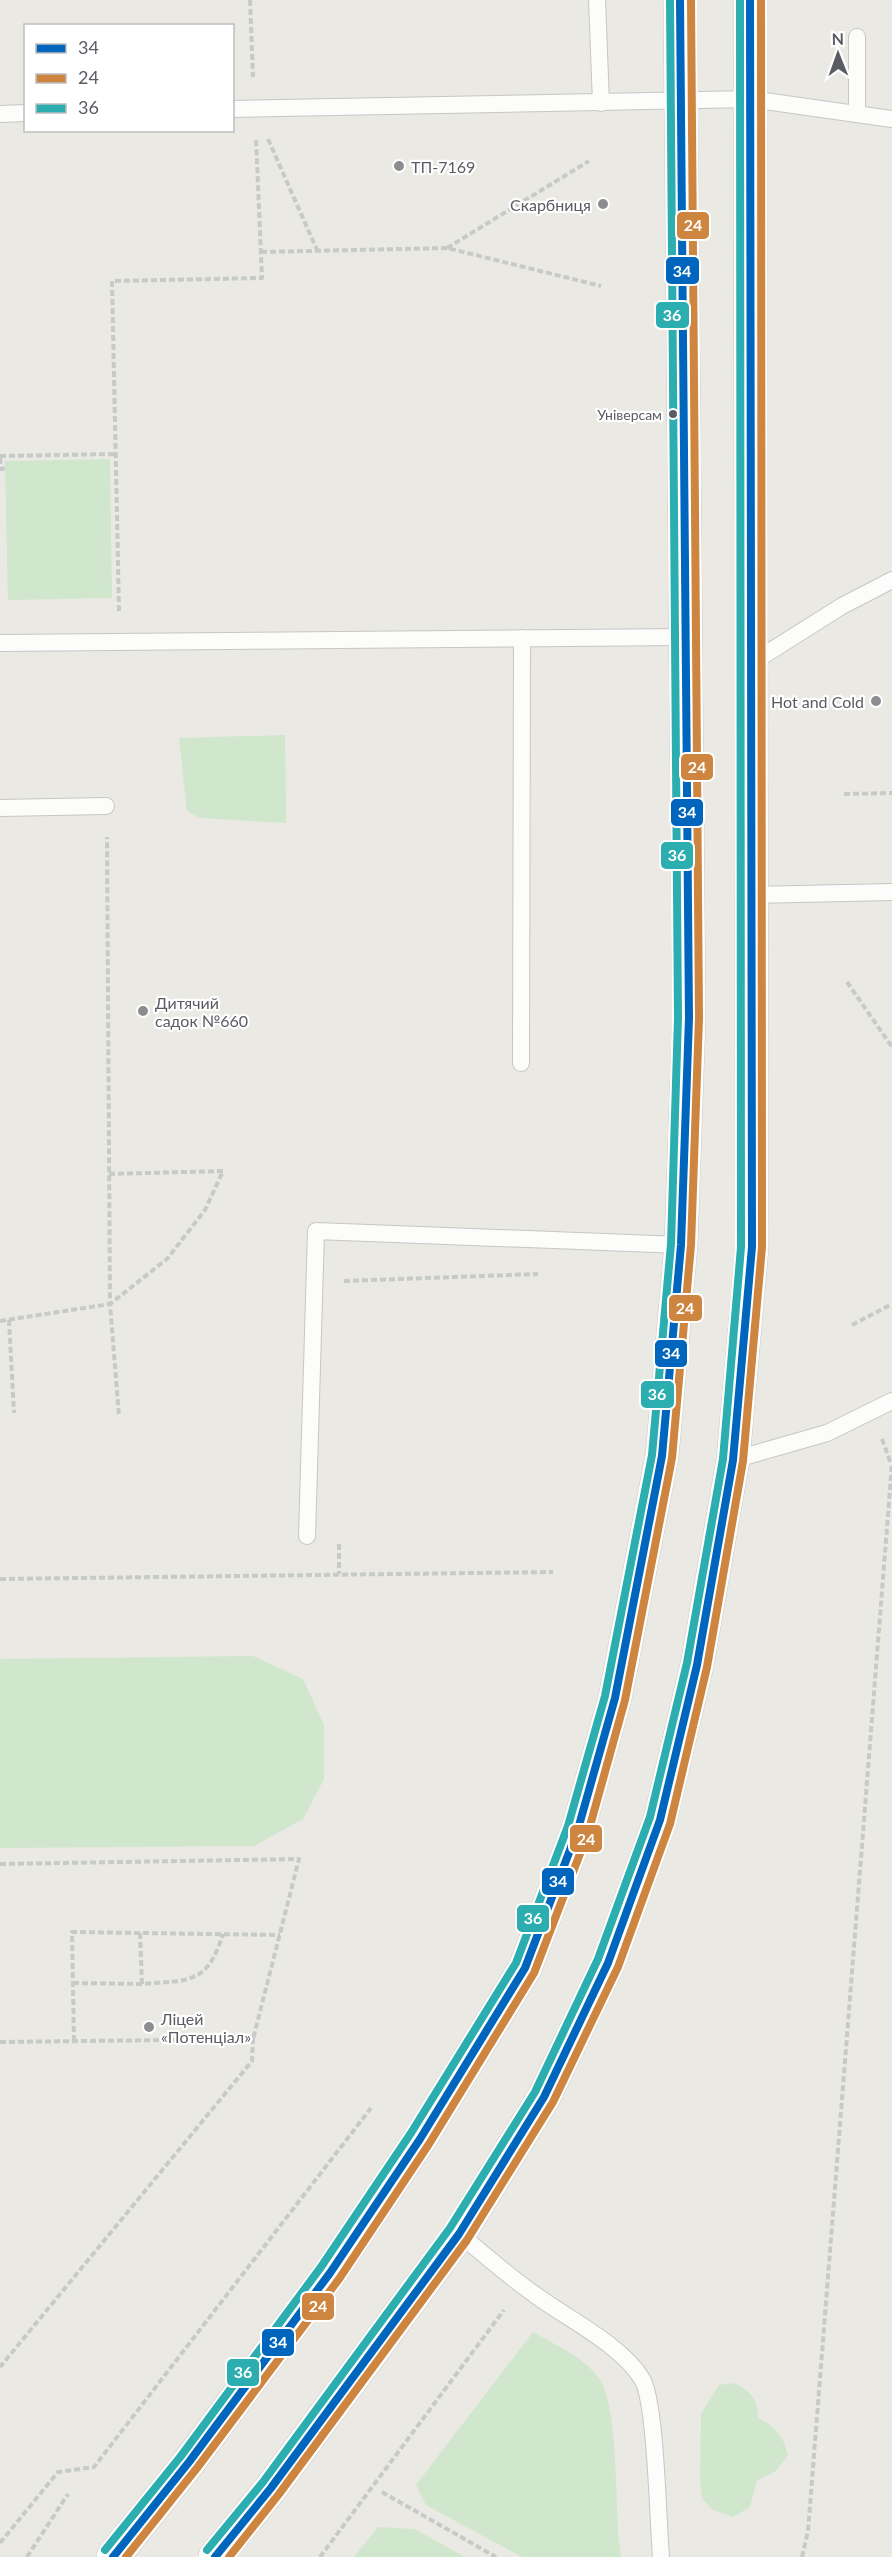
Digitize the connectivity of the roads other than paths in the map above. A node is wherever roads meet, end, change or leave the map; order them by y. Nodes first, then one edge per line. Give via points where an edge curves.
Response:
1 (597, 0) edge
2 (680, 0) edge
3 (750, 0) edge
4 (857, 38) dead end
5 (751, 99) junction
6 (681, 101) junction
7 (601, 103) junction
8 (234, 109) edge
9 (24, 113) edge
10 (857, 113) junction
11 (0, 114) edge
12 (892, 119) edge
13 (892, 580) edge
14 (684, 637) junction
15 (522, 638) junction
16 (0, 644) edge
17 (750, 664) junction
18 (106, 806) road end
19 (0, 808) edge
20 (892, 892) edge
21 (753, 895) junction
22 (521, 1063) dead end
23 (681, 1245) junction
24 (892, 1401) edge
25 (733, 1460) junction
26 (307, 1536) dead end
27 (459, 2234) junction
28 (113, 2557) edge
29 (215, 2557) edge
30 (661, 2557) edge

1 - 7 lane
2 - 6 main road
3 - 5 main road
4 - 10 lane
5 - 6 lane
5 - 10 lane
5 - 17 main road
6 - 7 lane
6 - 14 main road
7 - 8 lane
9 - 11 lane
10 - 12 lane
13 - 17 lane via 842,606
14 - 15 lane
14 - 23 main road via 688,1018
15 - 16 lane
15 - 22 lane
17 - 21 main road
18 - 19 lane
20 - 21 lane
21 - 25 main road via 752,1247
23 - 26 lane via 316,1231
23 - 28 main road via 662,1456 615,1698 578,1829 525,1968 420,2139 330,2273
24 - 25 lane via 827,1433
25 - 27 main road via 697,1665 660,1820 608,1964 544,2097
27 - 29 main road via 271,2488
27 - 30 lane via 522,2285 602,2340 643,2380 650,2413

